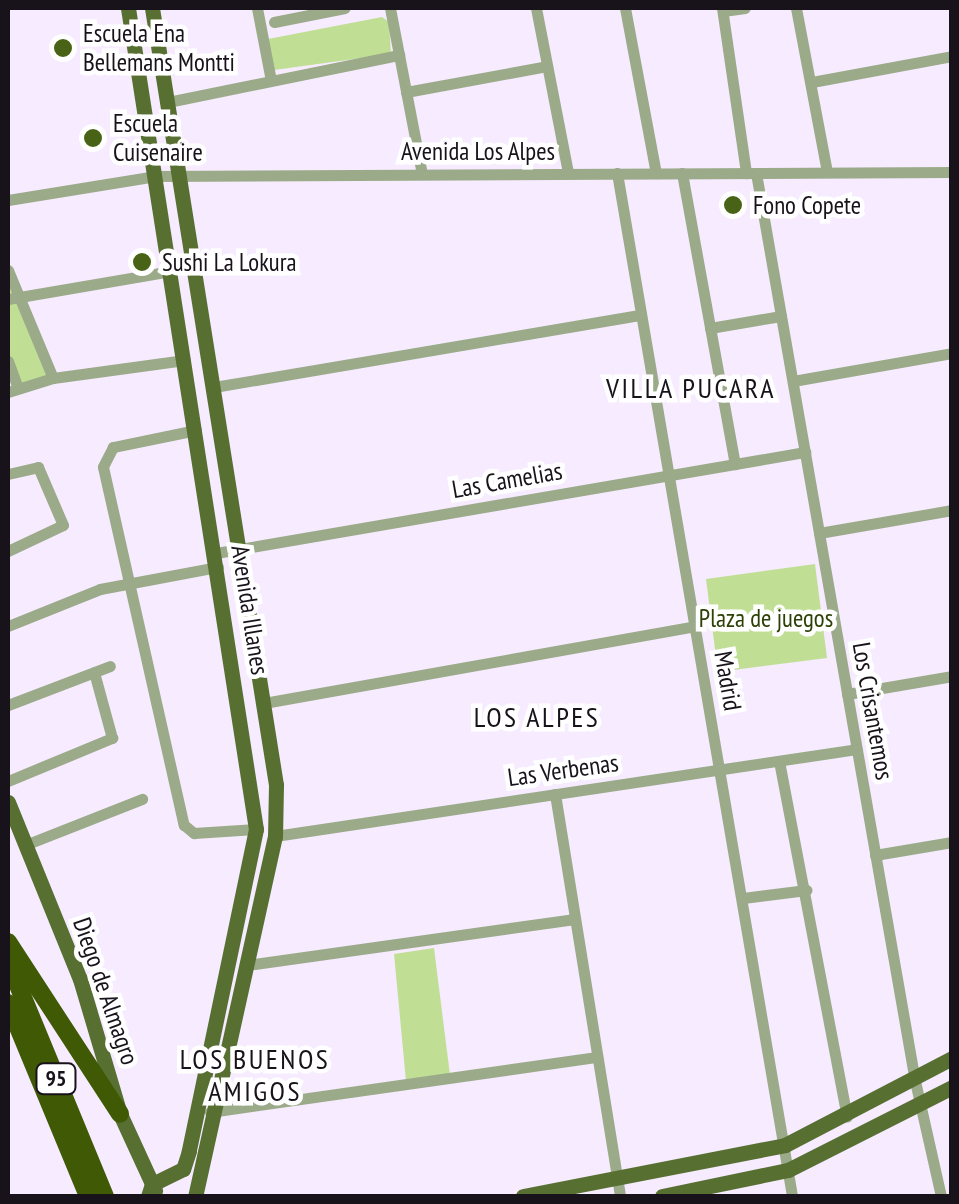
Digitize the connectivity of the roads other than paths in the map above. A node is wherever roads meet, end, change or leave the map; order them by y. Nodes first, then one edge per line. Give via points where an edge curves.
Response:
1 (128, 8) edge
2 (152, 8) edge
3 (257, 8) edge
4 (345, 8) edge
5 (390, 8) edge
6 (536, 8) edge
7 (625, 8) edge
8 (745, 8) edge
9 (796, 8) edge
10 (722, 10) edge
11 (274, 22) dead end
12 (399, 55) junction
13 (952, 56) edge
14 (548, 66) junction
15 (272, 81) junction
16 (812, 82) junction
17 (406, 92) junction
18 (168, 102) junction
19 (827, 172) junction
20 (952, 172) edge
21 (568, 173) junction
22 (617, 173) junction
23 (656, 173) junction
24 (682, 173) junction
25 (751, 173) junction
26 (422, 174) junction
27 (156, 176) junction
28 (180, 176) junction
29 (8, 200) edge
30 (8, 270) edge
31 (171, 271) junction
32 (12, 298) edge
33 (642, 314) junction
34 (781, 316) junction
35 (710, 328) junction
36 (952, 353) edge
37 (185, 360) junction
38 (8, 361) edge
39 (53, 378) junction
40 (792, 381) junction
41 (214, 387) junction
42 (13, 390) edge
43 (196, 430) junction
44 (805, 452) junction
45 (735, 464) junction
46 (8, 474) edge
47 (669, 475) junction
48 (952, 510) edge
49 (819, 532) junction
50 (241, 549) junction
51 (8, 551) edge
52 (217, 560) junction
53 (133, 582) junction
54 (8, 626) edge
55 (695, 626) junction
56 (110, 666) dead end
57 (94, 672) junction
58 (952, 676) edge
59 (847, 694) junction
60 (264, 702) junction
61 (8, 705) edge
62 (857, 749) junction
63 (779, 761) junction
64 (720, 770) junction
65 (8, 781) edge
66 (554, 794) junction
67 (142, 799) dead end
68 (8, 802) edge
69 (256, 829) junction
70 (275, 836) junction
71 (952, 842) edge
72 (25, 846) junction
73 (875, 854) junction
74 (806, 890) junction
75 (743, 898) junction
76 (575, 919) junction
77 (8, 942) edge
78 (8, 961) edge
79 (247, 965) junction
80 (8, 1003) edge
81 (597, 1057) junction
82 (952, 1058) edge
83 (915, 1081) junction
84 (952, 1087) edge
85 (924, 1105) junction
86 (206, 1113) junction
87 (120, 1114) junction
88 (846, 1116) junction
89 (785, 1144) junction
90 (788, 1170) junction
91 (618, 1189) edge
92 (152, 1192) edge
93 (88, 1196) edge
94 (105, 1196) edge
95 (194, 1196) edge
96 (523, 1196) edge
97 (662, 1196) edge
98 (792, 1196) edge
99 (941, 1196) edge

1 - 27 main road, Avenida Illanes
2 - 18 main road, Avenida Illanes
3 - 15 street
4 - 11 street
5 - 12 street
6 - 14 street
7 - 23 street
8 - 10 street
9 - 16 street
10 - 25 street, Los Crisantemos
12 - 15 street
12 - 17 street
13 - 16 street
14 - 17 street
14 - 21 street
15 - 18 street
16 - 19 street
17 - 26 street
18 - 28 main road, Avenida Illanes
19 - 20 street, Avenida Los Alpes
19 - 25 street, Avenida Los Alpes
21 - 22 street, Avenida Los Alpes
21 - 26 street, Avenida Los Alpes
22 - 23 street, Avenida Los Alpes
22 - 33 street, Madrid
23 - 24 street, Avenida Los Alpes
24 - 25 street, Avenida Los Alpes
24 - 35 street
25 - 34 street, Los Crisantemos
26 - 28 street, Avenida Los Alpes
27 - 28 street, Avenida Los Alpes
27 - 29 street, Avenida Los Alpes
27 - 31 main road, Avenida Illanes
28 - 41 main road, Avenida Illanes
30 - 32 street
31 - 32 street
31 - 37 main road, Avenida Illanes
32 - 39 street
33 - 41 street
33 - 47 street, Madrid
34 - 35 street
34 - 40 street, Los Crisantemos
35 - 45 street
36 - 40 street
37 - 39 street
37 - 43 main road, Avenida Illanes
38 - 42 street
39 - 42 street
40 - 44 street, Los Crisantemos
41 - 50 main road, Avenida Illanes
43 - 52 main road, Avenida Illanes
43 - 53 street via 113,447 104,456
44 - 45 street, Las Camelias
44 - 49 street, Los Crisantemos
45 - 47 street, Las Camelias
46 - 51 street via 38,466 63,525
47 - 50 street, Las Camelias
47 - 55 street, Madrid
48 - 49 street
49 - 59 street, Los Crisantemos
50 - 52 street, Las Camelias
50 - 60 main road, Avenida Illanes
52 - 53 street, Las Camelias
52 - 69 main road, Avenida Illanes
53 - 54 street, Las Camelias
53 - 69 street via 184,825 194,833
55 - 60 street
55 - 64 street, Madrid
56 - 57 street
57 - 61 street
57 - 65 street via 112,738
58 - 59 street
59 - 62 street, Los Crisantemos
60 - 70 main road, Avenida Illanes
62 - 63 street, Las Verbenas
62 - 73 street, Los Crisantemos
63 - 64 street, Las Verbenas
63 - 74 street
64 - 66 street, Las Verbenas
64 - 75 street, Madrid
66 - 70 street, Las Verbenas
66 - 76 street
67 - 72 street
68 - 72 main road, Diego de Almagro
69 - 86 main road, Avenida Illanes
70 - 79 main road, Avenida Illanes
71 - 73 street
72 - 87 main road, Diego de Almagro via 80,979
73 - 83 street, Los Crisantemos
74 - 75 street
74 - 88 street
75 - 89 street, Madrid
76 - 79 street
76 - 81 street
77 - 87 highway
78 - 94 highway, 95
79 - 86 main road, Avenida Illanes
80 - 93 highway, 95
81 - 86 street
81 - 91 street
82 - 83 main road
83 - 85 street, Los Crisantemos
83 - 88 main road
84 - 85 main road
85 - 90 main road
85 - 99 street, Los Crisantemos
86 - 92 main road, Avenida Illanes via 183,1169
86 - 95 main road, Avenida Illanes
87 - 92 main road, Diego de Almagro
88 - 89 main road
89 - 90 street, Madrid
89 - 91 main road
90 - 97 main road
90 - 98 street, Madrid
91 - 96 main road

